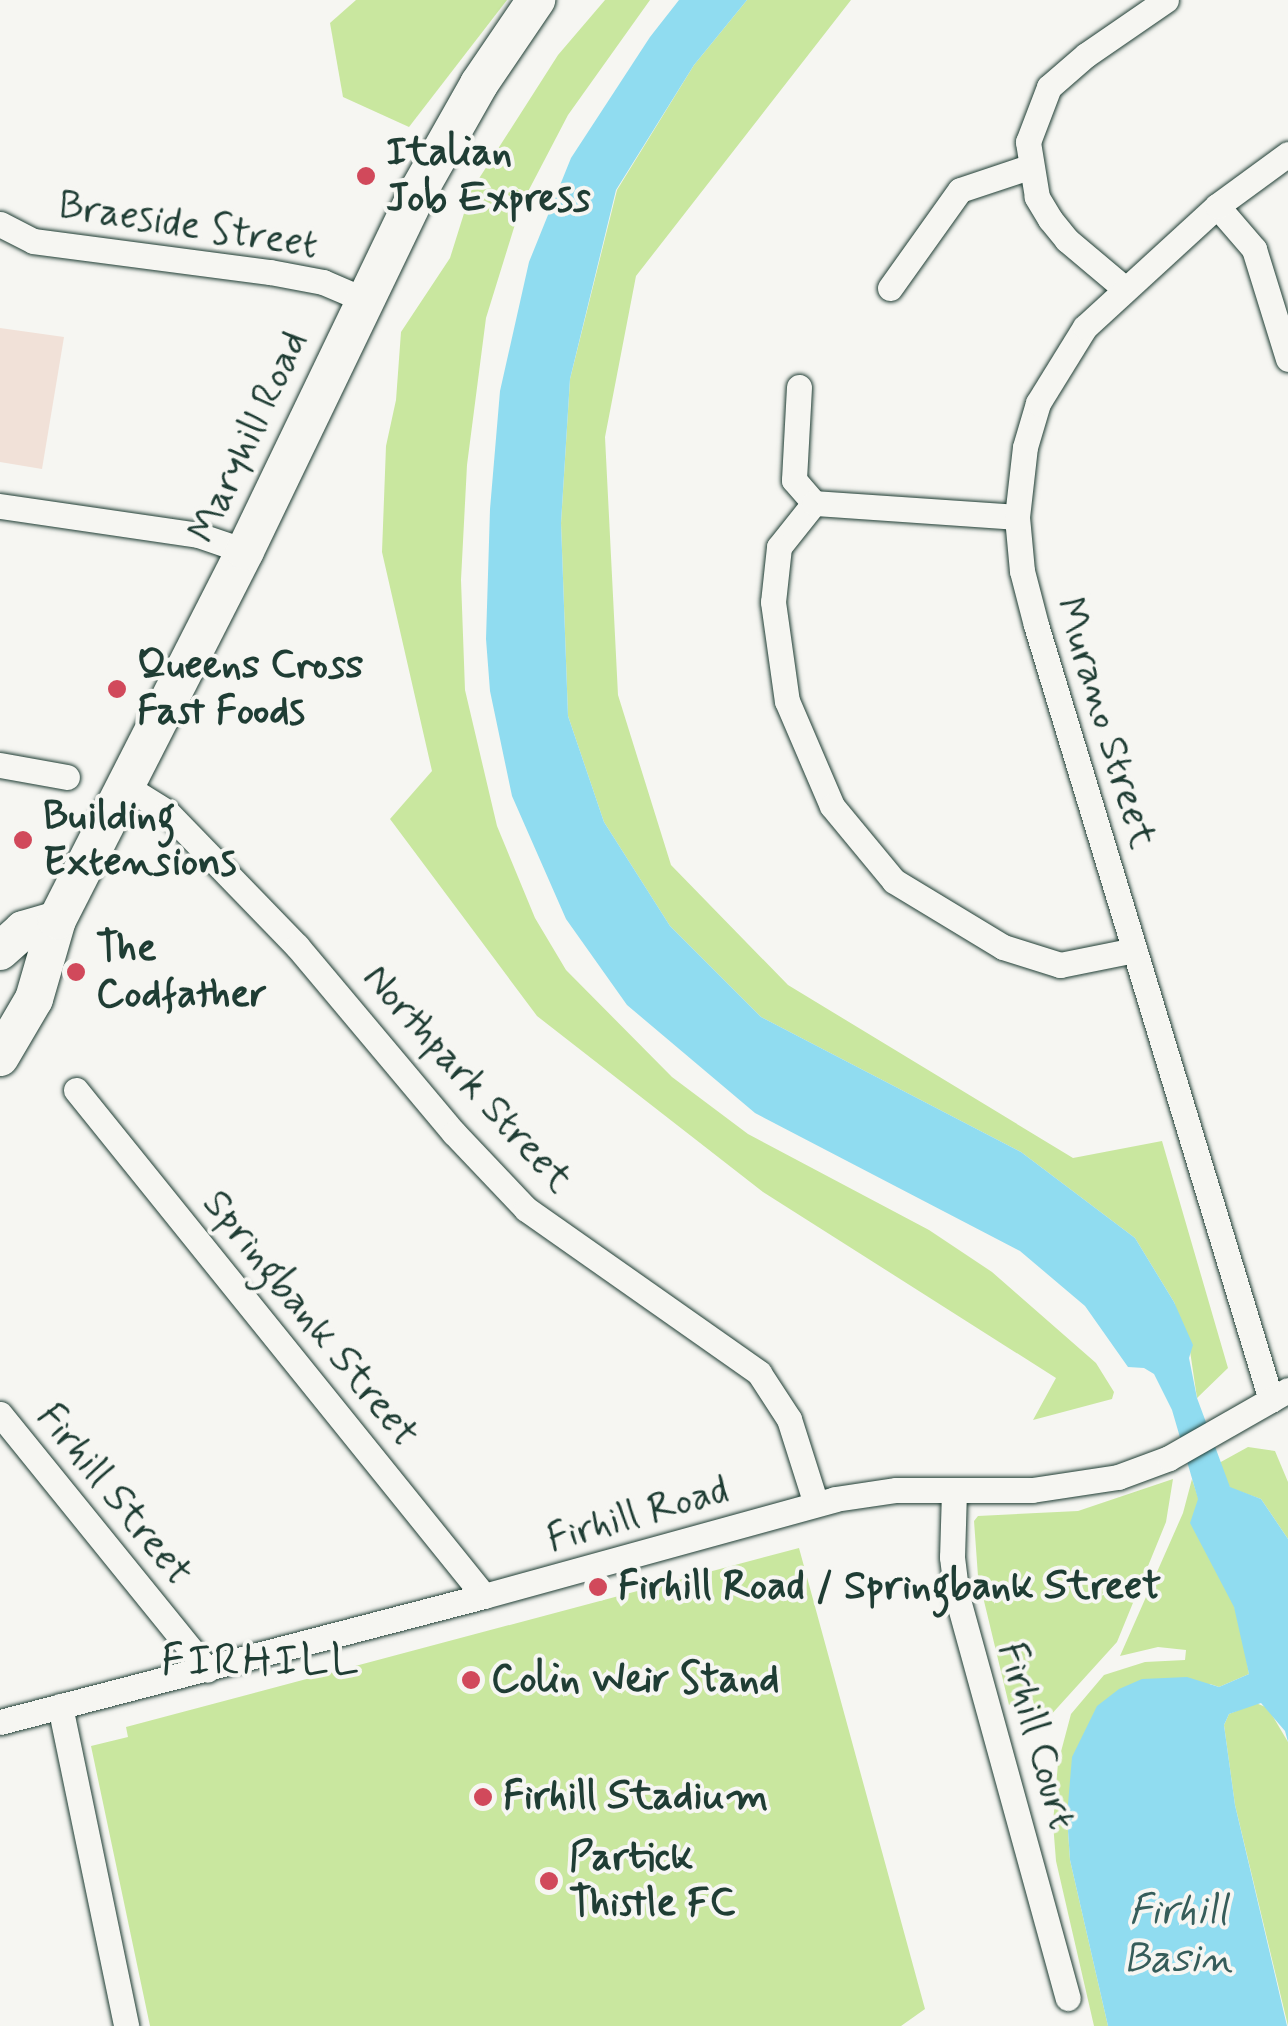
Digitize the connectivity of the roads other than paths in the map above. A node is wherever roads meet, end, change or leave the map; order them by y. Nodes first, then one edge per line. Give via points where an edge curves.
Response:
1 (536, 0) edge
2 (1166, 0) edge
3 (1288, 154) edge
4 (1030, 166) junction
5 (1218, 206) junction
6 (0, 224) edge
7 (890, 288) dead end
8 (1124, 288) junction
9 (364, 300) junction
10 (1288, 358) edge
11 (799, 387) dead end
12 (814, 502) junction
13 (0, 506) edge
14 (1016, 517) junction
15 (245, 552) junction
16 (0, 766) edge
17 (67, 777) dead end
18 (127, 787) junction
19 (56, 920) junction
20 (1135, 950) junction
21 (0, 951) edge
22 (0, 1057) edge
23 (76, 1090) dead end
24 (1280, 1395) edge
25 (0, 1414) edge
26 (954, 1491) junction
27 (816, 1504) junction
28 (484, 1596) junction
29 (207, 1670) junction
30 (60, 1706) junction
31 (0, 1722) edge
32 (1068, 1998) dead end
33 (126, 2026) edge

1 - 9 main road, Maryhill Road via 444,142
2 - 4 street via 1048,87 1028,142
3 - 5 street, Murano Street
4 - 7 street via 960,190
4 - 8 street via 1036,197 1050,219
5 - 8 street, Murano Street
5 - 10 street via 1254,249
6 - 9 street, Braeside Street via 32,241 270,272
8 - 14 street, Murano Street via 1086,327 1038,404
9 - 15 main road, Maryhill Road
11 - 12 street via 794,480
12 - 14 street
12 - 20 street via 780,547 773,602 787,701 832,806 894,881 1003,947 1060,965
13 - 15 street via 198,535
14 - 20 street, Murano Street via 1036,624
15 - 18 main road, Maryhill Road
16 - 17 street
18 - 19 main road, Maryhill Road
18 - 27 street, Northpark Street via 167,812 297,946 526,1209 759,1373 789,1418
19 - 21 main road via 23,930
19 - 22 main road, Maryhill Road via 34,999
20 - 24 street, Murano Street
23 - 28 street, Springbank Street
24 - 26 street, Firhill Road via 1169,1458 1118,1477 1069,1487
25 - 29 street, Firhill Street
26 - 27 street, Firhill Road via 896,1490
26 - 32 street, Firhill Court via 957,1596
27 - 28 street, Firhill Road
28 - 29 street, Firhill Road
29 - 30 street, Firhill Road
30 - 31 street, Firhill Road
30 - 33 street

